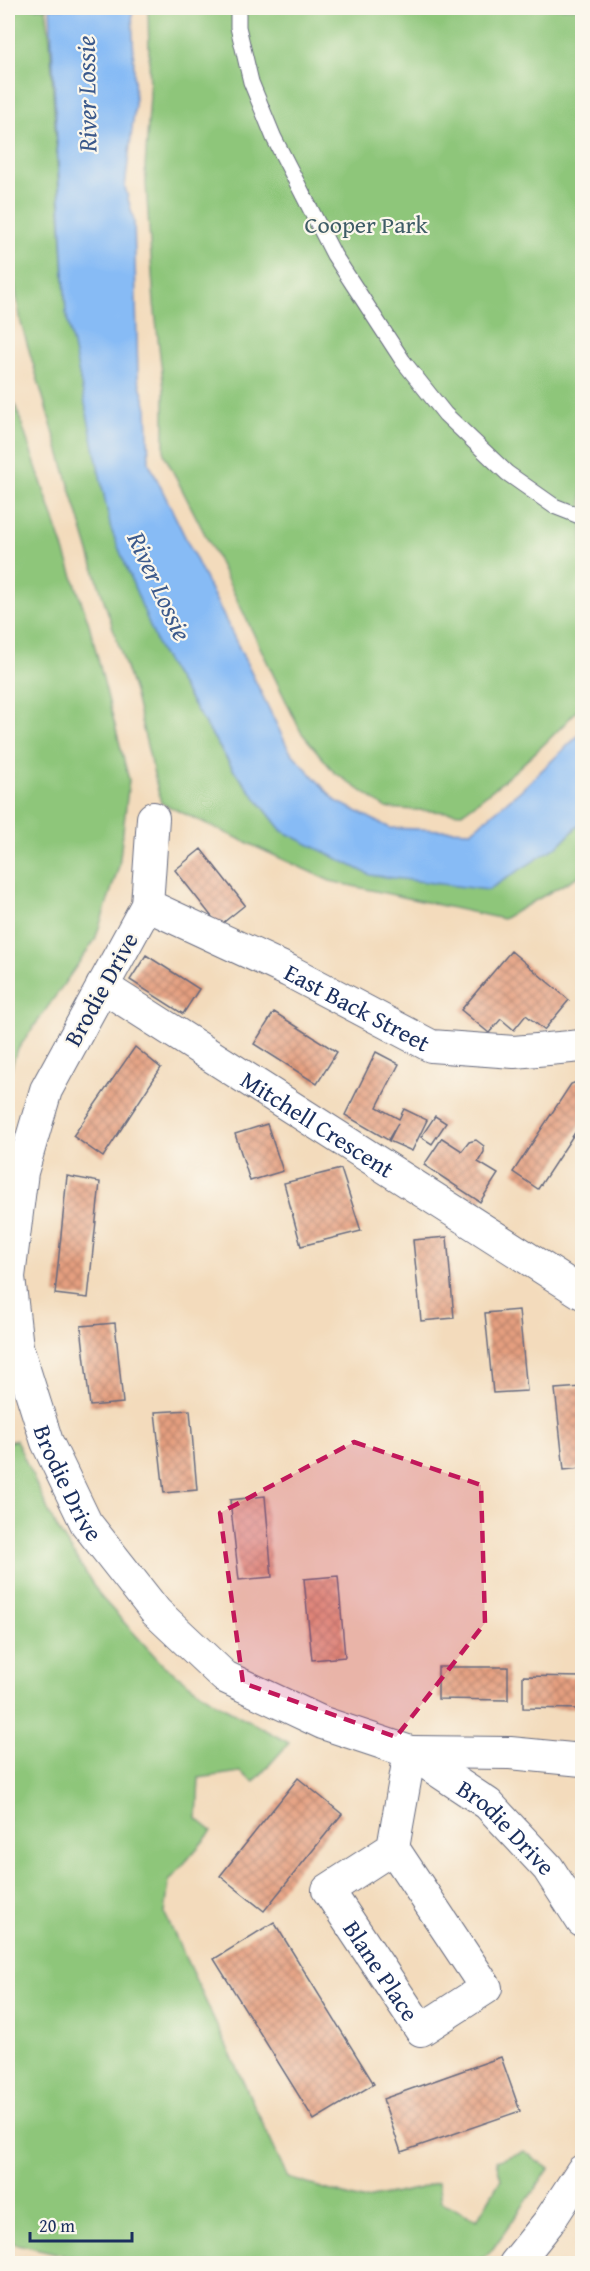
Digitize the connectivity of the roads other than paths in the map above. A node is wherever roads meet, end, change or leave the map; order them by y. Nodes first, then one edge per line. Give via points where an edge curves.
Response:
1 (238, 8) edge
2 (582, 517) edge
3 (153, 818) dead end
4 (147, 905) junction
5 (102, 986) junction
6 (582, 1046) edge
7 (534, 1263) junction
8 (582, 1293) edge
9 (582, 1317) edge
10 (410, 1752) junction
11 (582, 1761) edge
12 (393, 1848) junction
13 (582, 1921) edge
14 (582, 2171) edge
15 (515, 2264) edge

1 - 2 lane via 238,27 251,82 274,138 334,255 403,361 445,414 507,473 554,506
3 - 4 street, Brodie Drive
4 - 5 street, Brodie Drive
4 - 6 street, East Back Street via 289,971 431,1046 514,1052
5 - 7 street, Mitchell Crescent
5 - 10 street, Brodie Drive via 46,1090 22,1172 9,1277 17,1347 47,1442 86,1523 156,1612 225,1677 323,1724
7 - 8 street, Mitchell Crescent
7 - 9 street, Mitchell Crescent
10 - 11 street, Brodie Drive via 510,1753
10 - 12 street
10 - 13 street, Brodie Drive via 488,1804 548,1868
12 - 12 street, Blane Place via 486,1988 421,2030 328,1890
14 - 15 street

